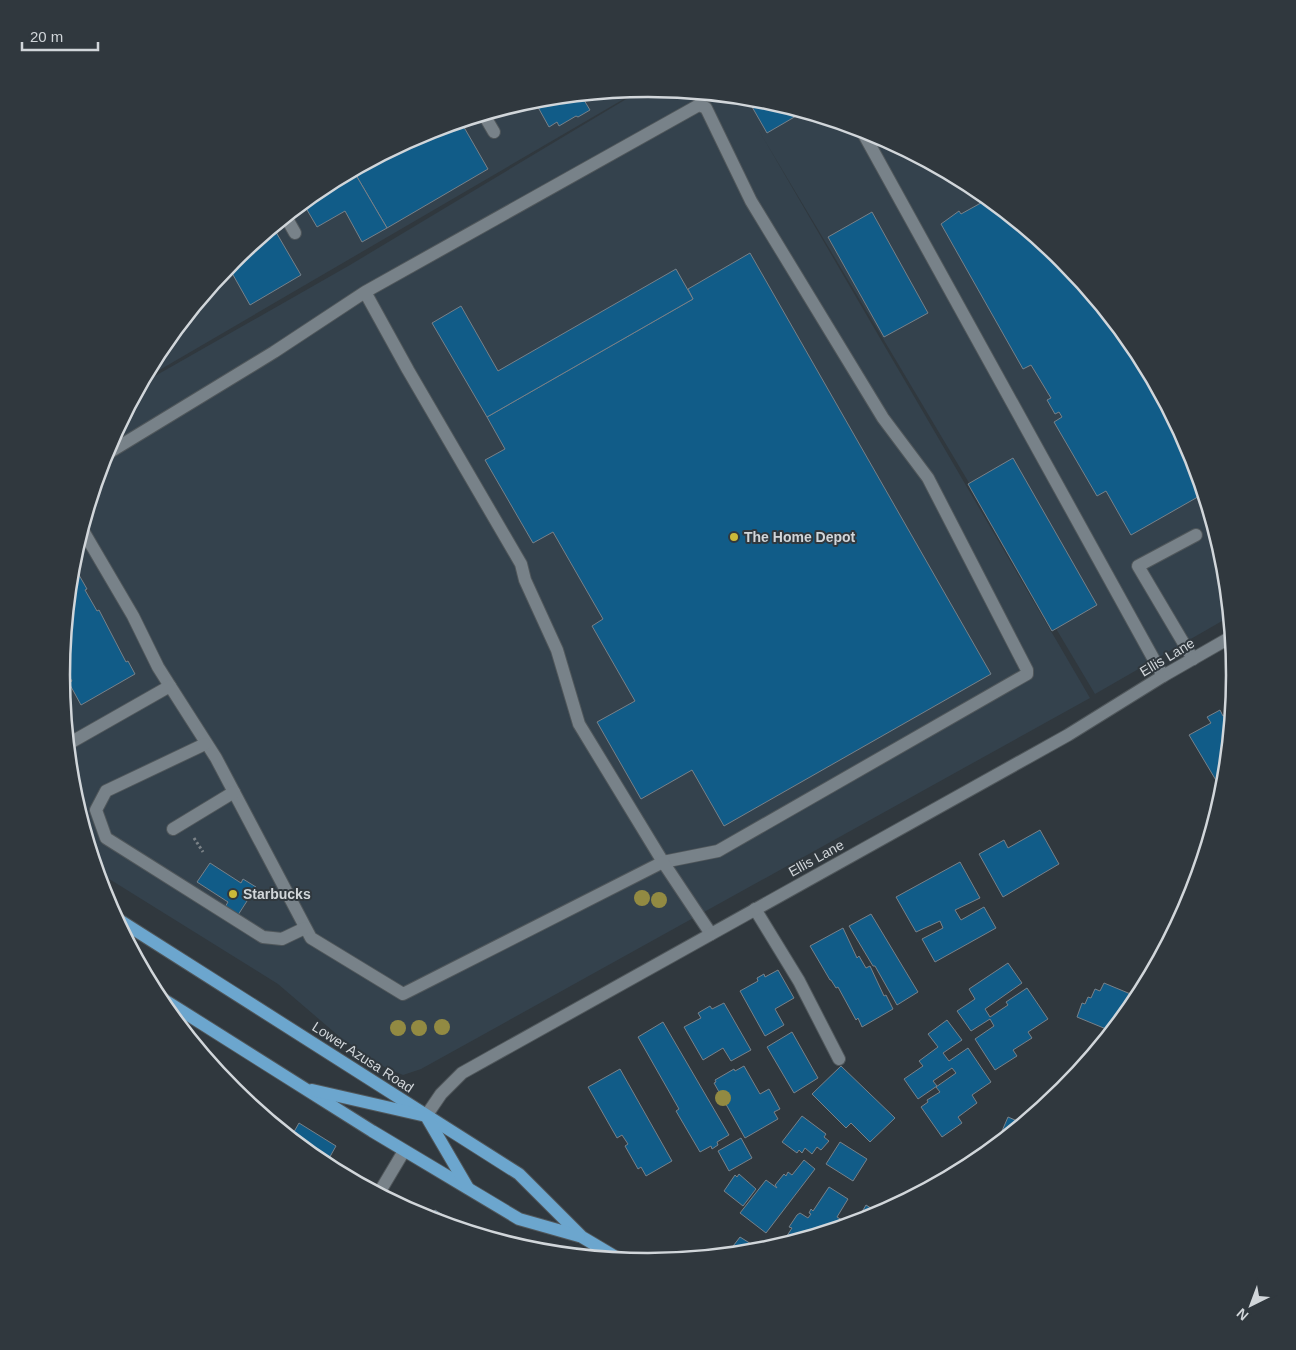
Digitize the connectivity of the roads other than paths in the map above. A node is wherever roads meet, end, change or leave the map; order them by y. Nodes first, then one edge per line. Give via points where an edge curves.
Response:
1 (487, 120) edge
2 (494, 132) dead end
3 (867, 140) edge
4 (289, 222) edge
5 (296, 233) dead end
6 (365, 292) junction
7 (117, 448) edge
8 (1196, 534) dead end
9 (87, 538) edge
10 (1225, 640) edge
11 (1193, 659) junction
12 (1163, 676) junction
13 (170, 686) junction
14 (74, 741) edge
15 (205, 744) junction
16 (234, 792) junction
17 (173, 829) dead end
18 (663, 862) junction
19 (755, 909) junction
20 (127, 925) edge
21 (305, 928) junction
22 (711, 934) junction
23 (174, 1007) edge
24 (838, 1059) dead end
25 (302, 1088) junction
26 (426, 1116) junction
27 (404, 1151) junction
28 (381, 1188) edge
29 (468, 1189) junction
30 (582, 1237) junction
31 (606, 1252) edge

1 - 2 street
3 - 12 street
4 - 5 street
6 - 7 street
6 - 18 street via 521,564 557,650 579,724
6 - 18 street via 702,106 706,108 752,201 883,418 928,478 1027,674 718,850
8 - 11 street via 1138,566
9 - 13 street
10 - 11 street, Ellis Lane
11 - 12 street, Ellis Lane
12 - 19 street, Ellis Lane via 1068,735
13 - 14 street
13 - 15 street
15 - 16 street
15 - 21 street via 106,791 96,810 106,838 263,937 282,939
16 - 17 street
16 - 21 street
18 - 21 street via 403,994 311,938
18 - 22 street
19 - 22 street, Ellis Lane
19 - 24 street via 799,982
20 - 26 main road, Lower Azusa Road
22 - 26 street, Ellis Lane via 462,1073 441,1094
23 - 25 main road, Lower Azusa Road
25 - 26 main road
25 - 27 main road, Lower Azusa Road
26 - 29 main road
26 - 30 main road, Lower Azusa Road via 519,1174
27 - 28 street
27 - 29 main road, Lower Azusa Road
29 - 30 main road, Lower Azusa Road via 519,1220
30 - 31 main road, Lower Azusa Road

